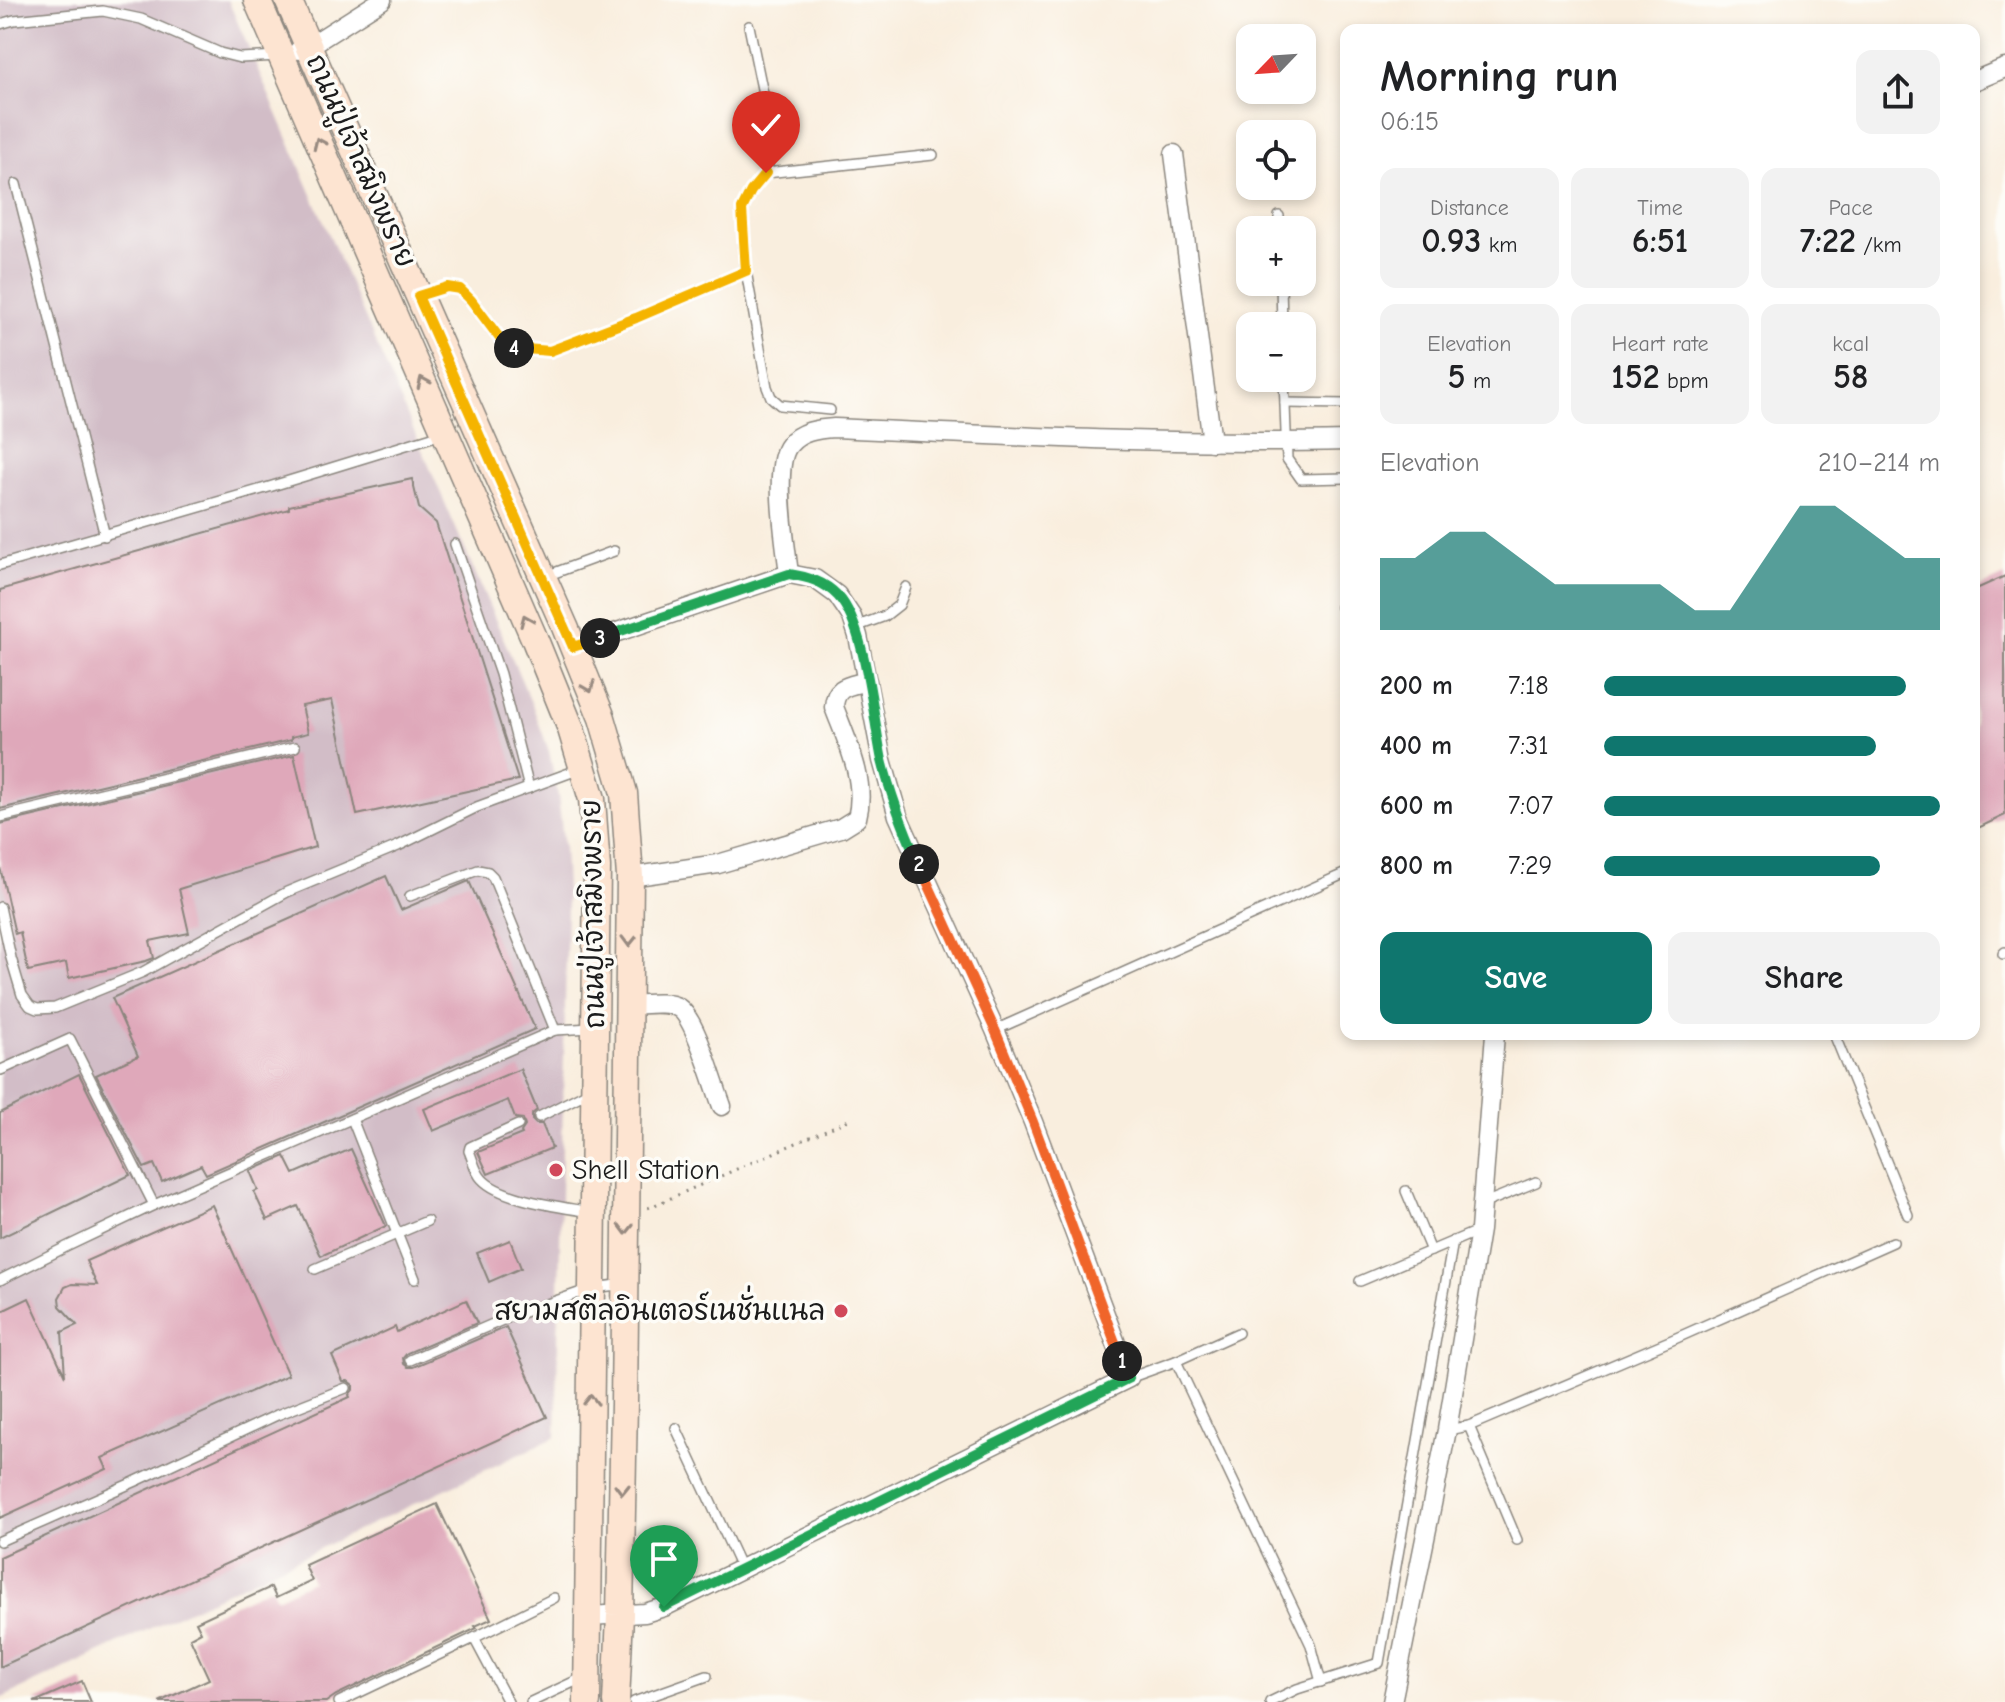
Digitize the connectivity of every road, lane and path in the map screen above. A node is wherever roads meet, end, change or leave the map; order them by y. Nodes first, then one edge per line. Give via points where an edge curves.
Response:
1 (257, 0) edge
2 (288, 0) edge
3 (382, 0) edge
4 (0, 24) edge
5 (749, 26) dead end
6 (308, 47) junction
7 (281, 56) junction
8 (2005, 68) edge
9 (1980, 78) edge
10 (1174, 154) dead end
11 (933, 155) dead end
12 (766, 173) junction
13 (16, 184) dead end
14 (746, 271) junction
15 (418, 296) junction
16 (1285, 392) edge
17 (1285, 403) junction
18 (1340, 404) edge
19 (830, 410) dead end
20 (445, 433) junction
21 (1340, 441) edge
22 (1212, 442) junction
23 (1286, 442) junction
24 (1340, 478) edge
25 (105, 536) junction
26 (455, 544) dead end
27 (614, 551) dead end
28 (0, 565) edge
29 (789, 574) junction
30 (543, 577) junction
31 (906, 587) dead end
32 (855, 627) junction
33 (573, 647) junction
34 (867, 681) junction
35 (295, 747) dead end
36 (583, 767) junction
37 (529, 788) junction
38 (0, 817) edge
39 (1340, 876) edge
40 (630, 877) junction
41 (410, 896) dead end
42 (0, 907) edge
43 (628, 1005) junction
44 (595, 1028) junction
45 (555, 1030) junction
46 (995, 1030) junction
47 (1495, 1040) edge
48 (1836, 1040) edge
49 (1, 1070) edge
50 (595, 1089) junction
51 (722, 1106) dead end
52 (539, 1117) dead end
53 (352, 1119) junction
54 (851, 1119) dead end
55 (518, 1125) dead end
56 (1536, 1182) dead end
57 (1406, 1191) dead end
58 (1482, 1204) junction
59 (154, 1205) junction
60 (594, 1213) junction
61 (1908, 1215) dead end
62 (626, 1218) junction
63 (427, 1221) dead end
64 (1480, 1230) junction
65 (397, 1234) junction
66 (1453, 1241) junction
67 (1893, 1242) dead end
68 (1431, 1251) junction
69 (315, 1269) dead end
70 (415, 1279) dead end
71 (0, 1280) edge
72 (1360, 1281) dead end
73 (625, 1284) junction
74 (593, 1288) junction
75 (1238, 1333) dead end
76 (410, 1360) dead end
77 (1176, 1361) junction
78 (1129, 1378) junction
79 (346, 1388) dead end
80 (1469, 1426) junction
81 (676, 1428) dead end
82 (1447, 1430) junction
83 (1517, 1540) dead end
84 (0, 1541) edge
85 (742, 1570) junction
86 (554, 1598) dead end
87 (620, 1615) junction
88 (588, 1616) junction
89 (474, 1638) junction
90 (588, 1675) junction
91 (707, 1676) dead end
92 (1321, 1682) junction
93 (339, 1702) edge
94 (508, 1702) edge
95 (531, 1702) edge
96 (587, 1702) edge
97 (616, 1702) edge
98 (634, 1702) edge
99 (1270, 1702) edge
100 (1392, 1702) edge

1 - 7 main road, ถนนปู่เจ้าสมิงพราย
2 - 6 main road, ถนนปู่เจ้าสมิงพราย
3 - 6 street
4 - 7 lane via 103,11 141,19 220,53 240,58
5 - 12 lane via 767,113 771,149
6 - 7 street
6 - 15 main road, ถนนปู่เจ้าสมิงพราย
20 -> 7 main road, ถนนปู่เจ้าสมิงพราย
8 - 9 street
10 - 22 street
11 - 12 lane
12 - 14 lane via 742,209
13 - 25 lane
14 - 15 lane via 550,351 514,348 501,340 460,289 447,287
14 - 19 lane via 771,397 780,405
15 - 30 main road, ถนนปู่เจ้าสมิงพราย
16 - 17 lane
17 - 18 lane
17 - 23 lane
20 - 25 lane
36 -> 20 main road, ถนนปู่เจ้าสมิงพราย
21 - 23 street
22 - 23 street
22 - 29 street via 812,430 786,447 782,461
23 - 24 lane via 1287,459 1301,479
25 - 28 lane
26 - 37 lane via 500,674
27 - 30 lane
29 - 32 street via 815,579 837,595
29 - 33 street
30 - 33 main road, ถนนปู่เจ้าสมิงพราย
31 - 32 lane via 899,605 885,616
32 - 34 street
33 -> 40 main road, ถนนปู่เจ้าสมิงพราย via 624,793
34 - 40 street via 842,688 834,707 858,776 857,818 841,828 718,864
34 - 46 street via 898,816
35 - 38 lane
36 - 37 lane
36 - 44 main road, ถนนปู่เจ้าสมิงพราย via 592,799 597,868
37 - 42 lane via 287,892 143,972 55,1008 37,1009 22,995
39 - 46 lane
40 -> 43 main road, ถนนปู่เจ้าสมิงพราย
41 - 45 lane via 478,870 488,872
43 - 51 street via 663,1004 687,1017
43 - 62 main road, ถนนปู่เจ้าสมิงพราย
44 - 45 lane
44 - 50 main road, ถนนปู่เจ้าสมิงพราย
45 - 53 lane
46 - 78 street
47 - 58 street
48 - 61 lane
49 - 59 lane via 70,1039
50 - 52 lane
50 - 60 main road, ถนนปู่เจ้าสมิงพราย
53 - 59 lane
53 - 65 lane
54 - 62 path
55 - 60 lane via 470,1147 480,1177 520,1198
56 - 58 lane
57 - 68 lane
58 - 64 street
59 - 71 lane
60 - 74 main road, ถนนปู่เจ้าสมิงพราย
62 -> 73 main road, ถนนปู่เจ้าสมิงพราย
63 - 65 lane
64 - 66 lane
64 - 82 street
65 - 69 lane
65 - 70 lane
66 - 68 lane
66 - 92 lane via 1379,1663
67 - 80 lane
68 - 72 lane
73 - 74 lane
73 -> 87 main road, ถนนปู่เจ้าสมิงพราย
74 - 76 lane
88 -> 74 main road, ถนนปู่เจ้าสมิงพราย
75 - 77 lane
77 - 78 lane
77 - 92 lane via 1311,1645
78 - 85 street
79 - 84 lane
80 - 82 lane
80 - 83 lane
81 - 85 lane
82 - 100 street
85 - 87 street via 664,1607
86 - 89 lane
87 - 88 street
87 - 97 main road, ถนนปู่เจ้าสมิงพราย
88 - 90 main road, ถนนปู่เจ้าสมิงพราย
89 - 93 lane
89 - 94 lane
90 - 95 lane
90 - 96 main road, ถนนปู่เจ้าสมิงพราย
91 - 98 lane
92 - 99 lane

